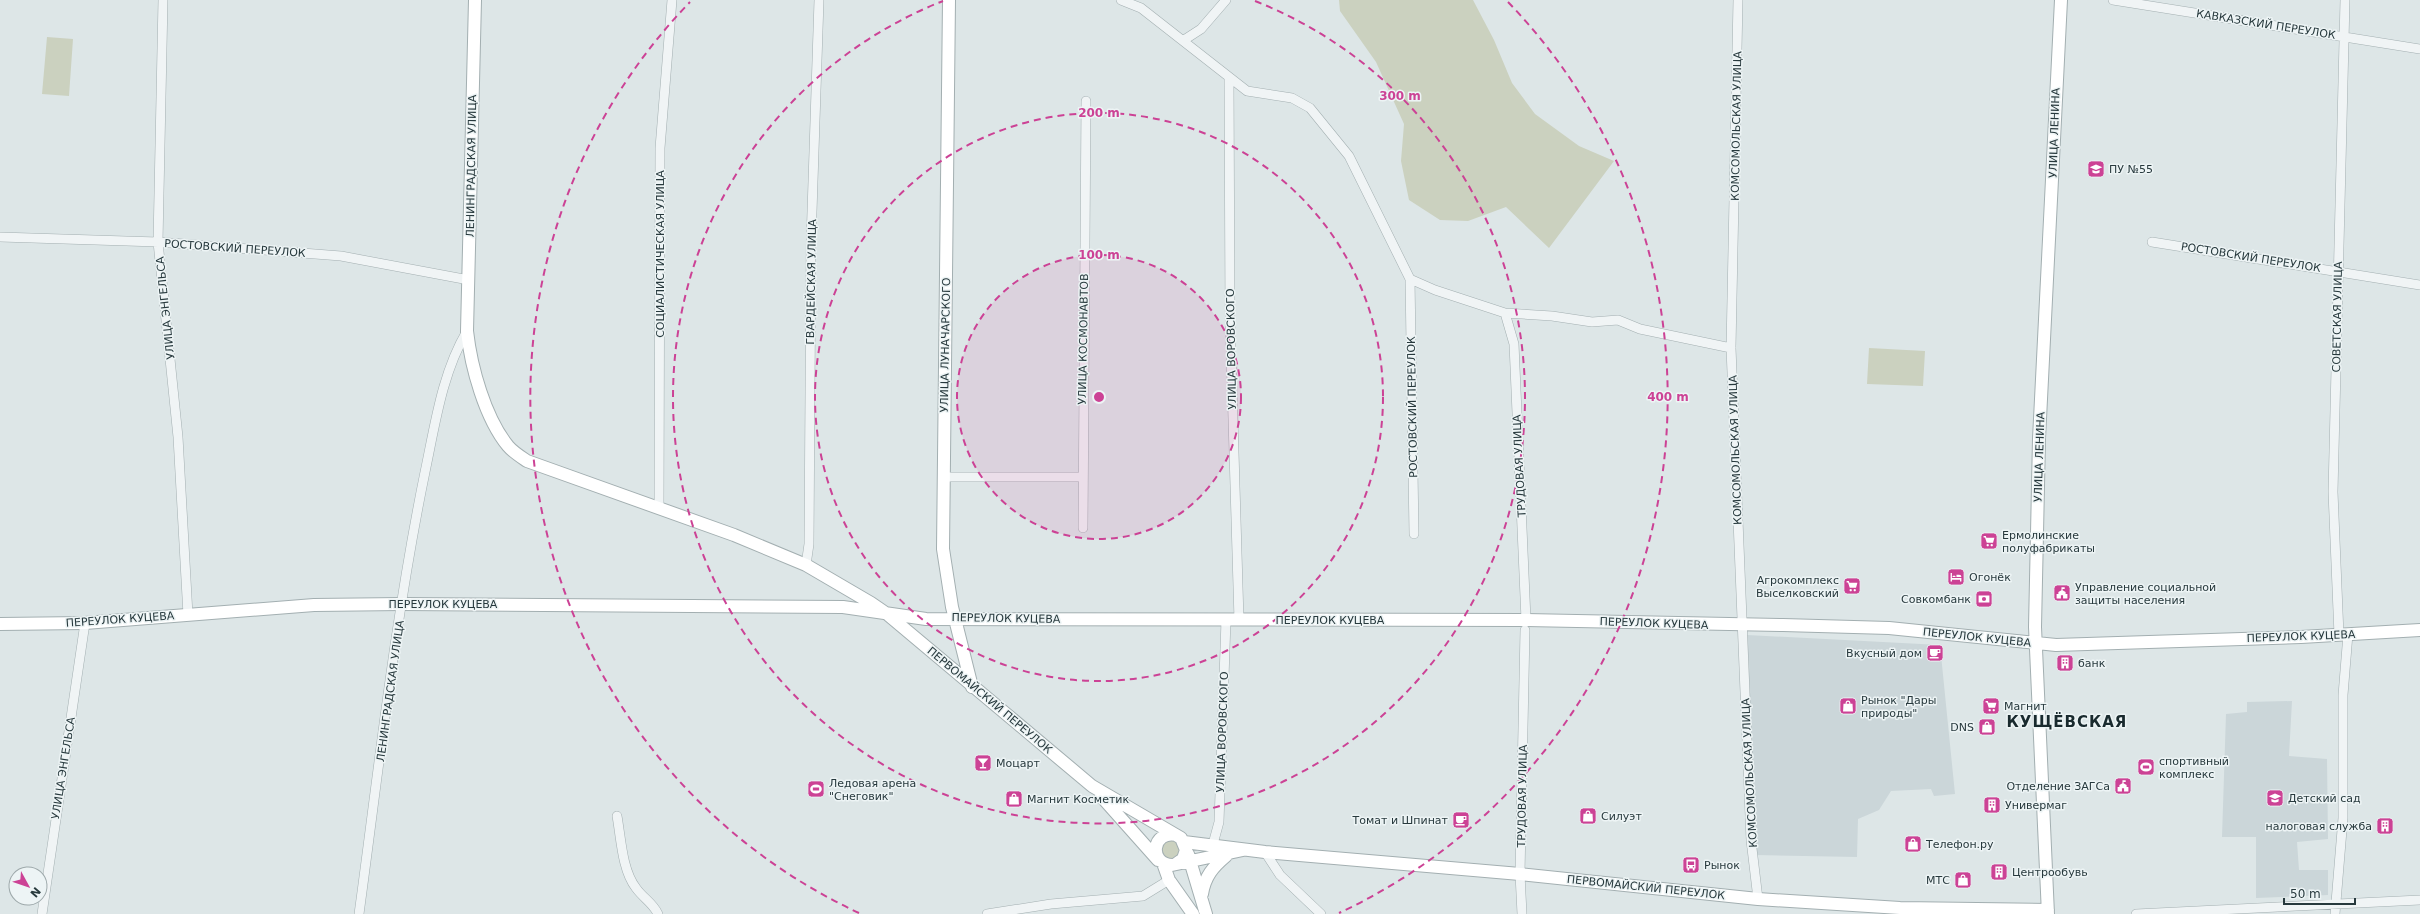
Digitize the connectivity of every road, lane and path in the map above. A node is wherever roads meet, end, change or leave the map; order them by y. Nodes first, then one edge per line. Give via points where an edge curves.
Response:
1 (163, 0) edge
2 (475, 0) edge
3 (672, 0) edge
4 (819, 0) edge
5 (949, 0) edge
6 (1121, 0) edge
7 (1226, 0) edge
8 (1738, 0) edge
9 (2061, 0) edge
10 (2112, 0) edge
11 (2345, 0) edge
12 (2344, 37) junction
13 (1184, 40) junction
14 (2420, 49) edge
15 (1229, 78) junction
16 (1086, 101) dead end
17 (0, 236) edge
18 (158, 242) junction
19 (2152, 242) dead end
20 (2338, 271) junction
21 (1410, 279) junction
22 (469, 280) junction
23 (2420, 286) edge
24 (1504, 312) junction
25 (467, 331) junction
26 (1731, 348) junction
27 (494, 425) joint
28 (943, 476) junction
29 (1082, 477) junction
30 (659, 509) junction
31 (1083, 528) dead end
32 (1414, 534) dead end
33 (806, 565) junction
34 (402, 604) junction
35 (887, 614) junction
36 (188, 615) junction
37 (954, 617) junction
38 (1226, 620) junction
39 (1239, 620) junction
40 (85, 623) junction
41 (0, 624) edge
42 (1526, 625) junction
43 (1742, 626) junction
44 (2420, 630) edge
45 (2344, 634) junction
46 (2037, 644) junction
47 (972, 687) junction
48 (1092, 786) junction
49 (617, 816) dead end
50 (1213, 844) junction
51 (1184, 847) junction
52 (1244, 850) junction
53 (1264, 852) junction
54 (1227, 855) junction
55 (1161, 862) junction
56 (1520, 874) junction
57 (1169, 880) junction
58 (1202, 896) junction
59 (1758, 899) junction
60 (2420, 900) edge
61 (2335, 903) junction
62 (2048, 912) edge
63 (42, 914) edge
64 (359, 914) edge
65 (658, 914) edge
66 (987, 914) edge
67 (1193, 914) edge
68 (1206, 914) edge
69 (1321, 914) edge
70 (1522, 914) edge
71 (2136, 914) edge
72 (2335, 914) edge

1 - 18 street, УЛИЦА ЭНГЕЛЬСА
2 - 22 street, ЛЕНИНГРАДСКАЯ УЛИЦА
3 - 30 street, СОЦИАЛИСТИЧЕСКАЯ УЛИЦА via 660,148
4 - 33 street, ГВАРДЕЙСКАЯ УЛИЦА via 811,242 809,544
5 - 28 street, УЛИЦА ЛУНАЧАРСКОГО
6 - 13 street, РОСТОВСКИЙ ПЕРЕУЛОК via 1141,8
7 - 13 street via 1201,29
8 - 26 street, КОМСОМОЛЬСКАЯ УЛИЦА
9 - 46 street, УЛИЦА ЛЕНИНА via 2039,439
10 - 12 street, КАВКАЗСКИЙ ПЕРЕУЛОК
11 - 12 street, СОВЕТСКАЯ УЛИЦА
12 - 14 street, КАВКАЗСКИЙ ПЕРЕУЛОК
12 - 20 street, СОВЕТСКАЯ УЛИЦА
13 - 15 street, РОСТОВСКИЙ ПЕРЕУЛОК
15 - 21 street, РОСТОВСКИЙ ПЕРЕУЛОК via 1247,91 1292,98 1310,108 1349,156
15 - 39 street, УЛИЦА ВОРОВСКОГО via 1230,318
16 - 29 street, УЛИЦА КОСМОНАВТОВ
17 - 18 street, РОСТОВСКИЙ ПЕРЕУЛОК
18 - 22 street, РОСТОВСКИЙ ПЕРЕУЛОК via 341,256
18 - 36 street, УЛИЦА ЭНГЕЛЬСА via 178,437
19 - 20 street, РОСТОВСКИЙ ПЕРЕУЛОК
20 - 23 street, РОСТОВСКИЙ ПЕРЕУЛОК
20 - 45 street, СОВЕТСКАЯ УЛИЦА via 2333,492
21 - 24 street via 1435,290
21 - 32 street, РОСТОВСКИЙ ПЕРЕУЛОК
22 - 25 street, ЛЕНИНГРАДСКАЯ УЛИЦА
24 - 26 street via 1592,322 1618,320 1640,329
24 - 42 street, ТРУДОВАЯ УЛИЦА via 1514,344
25 - 27 street, ЛЕНИНГРАДСКАЯ УЛИЦА via 470,358
25 - 34 street, ЛЕНИНГРАДСКАЯ УЛИЦА via 451,363 439,408
26 - 43 street, КОМСОМОЛЬСКАЯ УЛИЦА
27 - 30 street, ПЕРЕУЛОК КУЦЕВА via 508,447 527,461
28 - 29 street
28 - 37 street, УЛИЦА ЛУНАЧАРСКОГО via 943,549
29 - 31 street, УЛИЦА КОСМОНАВТОВ
30 - 33 street, ПЕРЕУЛОК КУЦЕВА via 734,535
33 - 35 street, ПЕРЕУЛОК КУЦЕВА
34 - 35 street, ПЕРЕУЛОК КУЦЕВА via 843,607
34 - 36 street, ПЕРЕУЛОК КУЦЕВА via 314,605
34 - 64 street, ЛЕНИНГРАДСКАЯ УЛИЦА
35 - 37 street, ПЕРЕУЛОК КУЦЕВА via 909,618
35 - 47 street, ПЕРВОМАЙСКИЙ ПЕРЕУЛОК
36 - 40 street, ПЕРЕУЛОК КУЦЕВА
37 - 38 street, ПЕРЕУЛОК КУЦЕВА
37 - 47 street, УЛИЦА ЛУНАЧАРСКОГО
38 - 39 street, ПЕРЕУЛОК КУЦЕВА
38 - 50 street, УЛИЦА ВОРОВСКОГО via 1219,822
39 - 42 street, ПЕРЕУЛОК КУЦЕВА
40 - 41 street, ПЕРЕУЛОК КУЦЕВА
40 - 63 street, УЛИЦА ЭНГЕЛЬСА
42 - 43 street, ПЕРЕУЛОК КУЦЕВА
42 - 56 street, ТРУДОВАЯ УЛИЦА
43 - 46 street, ПЕРЕУЛОК КУЦЕВА via 1889,628
43 - 59 street, КОМСОМОЛЬСКАЯ УЛИЦА via 1751,840
44 - 45 street, ПЕРЕУЛОК КУЦЕВА
45 - 46 street, ПЕРЕУЛОК КУЦЕВА via 2094,645
45 - 61 street, СОВЕТСКАЯ УЛИЦА via 2343,818
46 - 62 street, УЛИЦА ЛЕНИНА
47 - 48 street, ПЕРВОМАЙСКИЙ ПЕРЕУЛОК
48 - 51 street, ПЕРВОМАЙСКИЙ ПЕРЕУЛОК
48 - 55 street, ПЕРВОМАЙСКИЙ ПЕРЕУЛОК
49 - 65 street via 626,866 635,888 654,906
50 - 51 street, ПЕРВОМАЙСКИЙ ПЕРЕУЛОК
50 - 52 street, ПЕРВОМАЙСКИЙ ПЕРЕУЛОК
51 - 54 street, ПЕРВОМАЙСКИЙ ПЕРЕУЛОК
51 - 55 street, ПЕРВОМАЙСКИЙ ПЕРЕУЛОК via 1176,864
51 - 55 street via 1166,835 1158,841 1155,851
51 - 58 street
52 - 53 street, ПЕРВОМАЙСКИЙ ПЕРЕУЛОК
52 - 54 street, ПЕРВОМАЙСКИЙ ПЕРЕУЛОК
53 - 56 street, ПЕРВОМАЙСКИЙ ПЕРЕУЛОК
53 - 69 street via 1280,875
54 - 58 street via 1208,873
55 - 57 street
56 - 59 street, ПЕРВОМАЙСКИЙ ПЕРЕУЛОК
56 - 70 street, ТРУДОВАЯ УЛИЦА
57 - 66 street via 1143,896 1051,904
57 - 67 street
58 - 68 street
59 - 62 street, ПЕРВОМАЙСКИЙ ПЕРЕУЛОК via 1900,908
60 - 61 street
61 - 71 street
61 - 72 street

